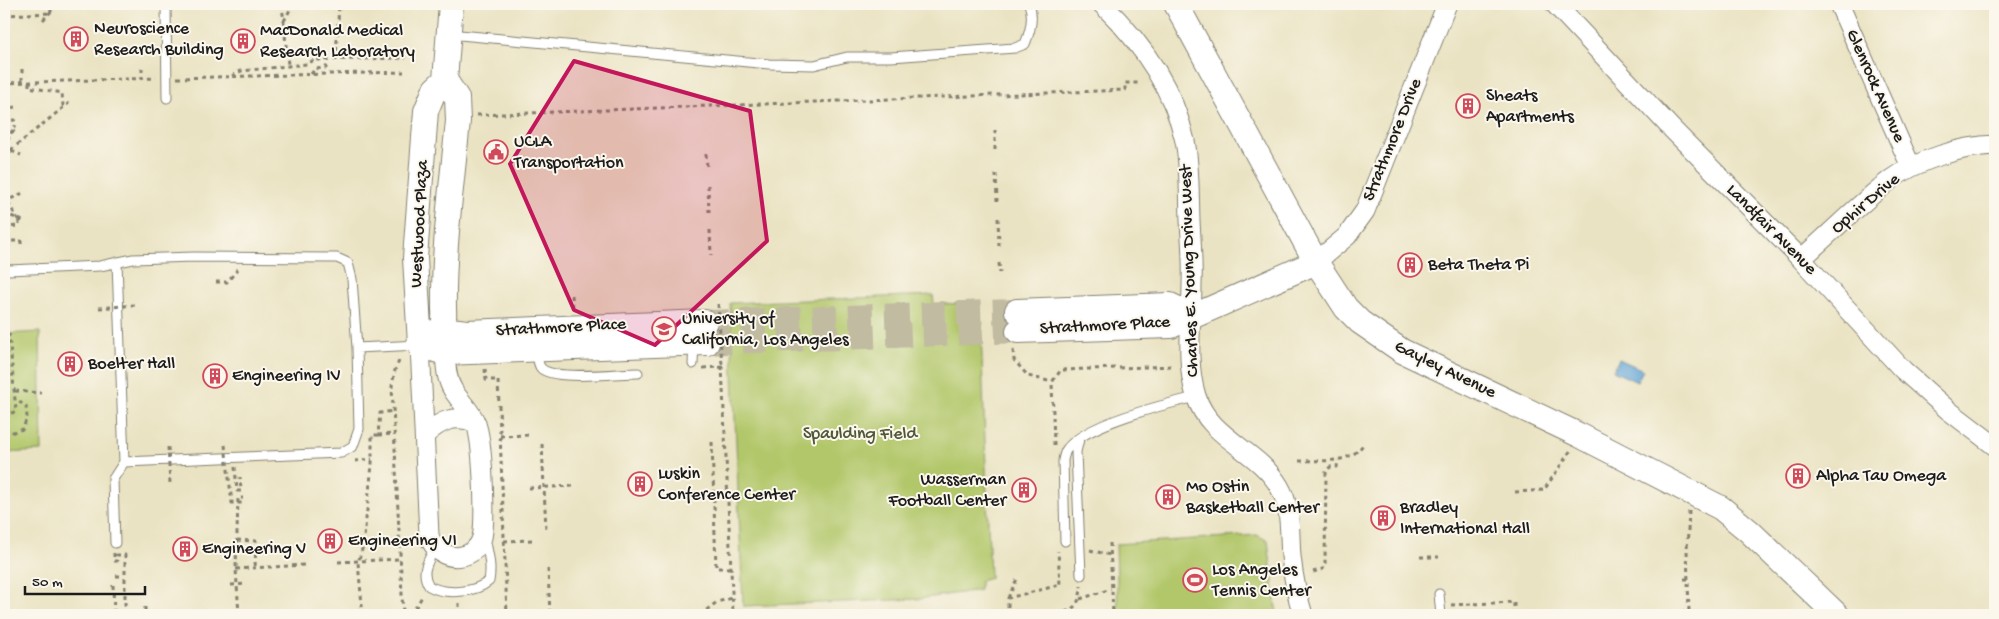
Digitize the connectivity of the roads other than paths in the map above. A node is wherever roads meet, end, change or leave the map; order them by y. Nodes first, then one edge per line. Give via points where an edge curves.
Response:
1 (166, 4) edge
2 (450, 4) edge
3 (1029, 4) edge
4 (1102, 4) edge
5 (1176, 4) edge
6 (1447, 4) edge
7 (1556, 4) edge
8 (1839, 4) edge
9 (448, 34) junction
10 (445, 80) junction
11 (167, 98) dead end
12 (1995, 145) edge
13 (1911, 168) junction
14 (1801, 259) junction
15 (117, 262) junction
16 (1316, 262) junction
17 (8, 270) dead end
18 (1191, 315) junction
19 (1017, 321) tunnel mouth
20 (441, 328) junction
21 (420, 342) junction
22 (357, 348) junction
23 (538, 349) junction
24 (445, 353) junction
25 (638, 373) dead end
26 (1196, 397) junction
27 (476, 423) junction
28 (425, 435) junction
29 (1079, 438) junction
30 (1995, 446) edge
31 (124, 462) junction
32 (483, 532) junction
33 (115, 544) road end
34 (1061, 544) road end
35 (434, 548) junction
36 (1081, 575) road end
37 (1440, 594) dead end
38 (1303, 615) edge
39 (1440, 615) edge
40 (1837, 615) edge

1 - 11 lane
2 - 9 street
3 - 9 lane via 1030,33 1025,44 1015,48 847,57 814,65 769,64
4 - 18 street, Charles E. Young Drive West via 1123,24 1158,73 1174,106 1185,141 1189,177
5 - 16 street, Gayley Avenue
6 - 16 street, Strathmore Drive via 1364,211 1347,236
7 - 14 street, Landfair Avenue via 1684,141
8 - 13 street, Glenrock Avenue
9 - 10 street
10 - 20 street, Westwood Plaza via 456,98 458,121
10 - 21 street, Westwood Plaza via 435,88 426,111 415,258
12 - 13 street, Ophir Drive via 1948,154
13 - 14 street, Ophir Drive via 1890,180
14 - 30 street, Landfair Avenue via 1903,370
15 - 17 lane via 100,266
15 - 22 lane via 218,256 344,260 348,263 352,279
15 - 31 lane
16 - 18 street, Strathmore Place
16 - 40 street, Gayley Avenue via 1346,308 1379,337 1721,508
18 - 19 street, Strathmore Place via 1170,305
18 - 26 street, Charles E. Young Drive West
20 - 21 street
20 - 23 street, Strathmore Place via 467,332 702,341
20 - 24 street, Westwood Plaza
21 - 22 lane via 394,347
21 - 24 street, Strathmore Place
21 - 28 street, Westwood Plaza
22 - 31 lane via 359,429 353,446 341,453
23 - 24 street, Strathmore Place
23 - 25 lane via 542,370 556,375
24 - 27 street, Westwood Plaza via 450,386
26 - 29 lane via 1105,424
26 - 38 street, Charles E. Young Drive West via 1206,417 1219,432 1271,473 1281,489 1289,516 1292,557
27 - 28 street via 467,419 450,419 442,421
27 - 32 street, Westwood Plaza
28 - 35 street, Westwood Plaza via 429,535
29 - 34 lane via 1067,448 1063,460
29 - 36 lane via 1076,452
31 - 33 lane via 113,479
32 - 35 street via 475,550 469,554 452,556
32 - 35 lane via 490,559 489,580 475,589 442,590 429,586 424,575
37 - 39 lane

